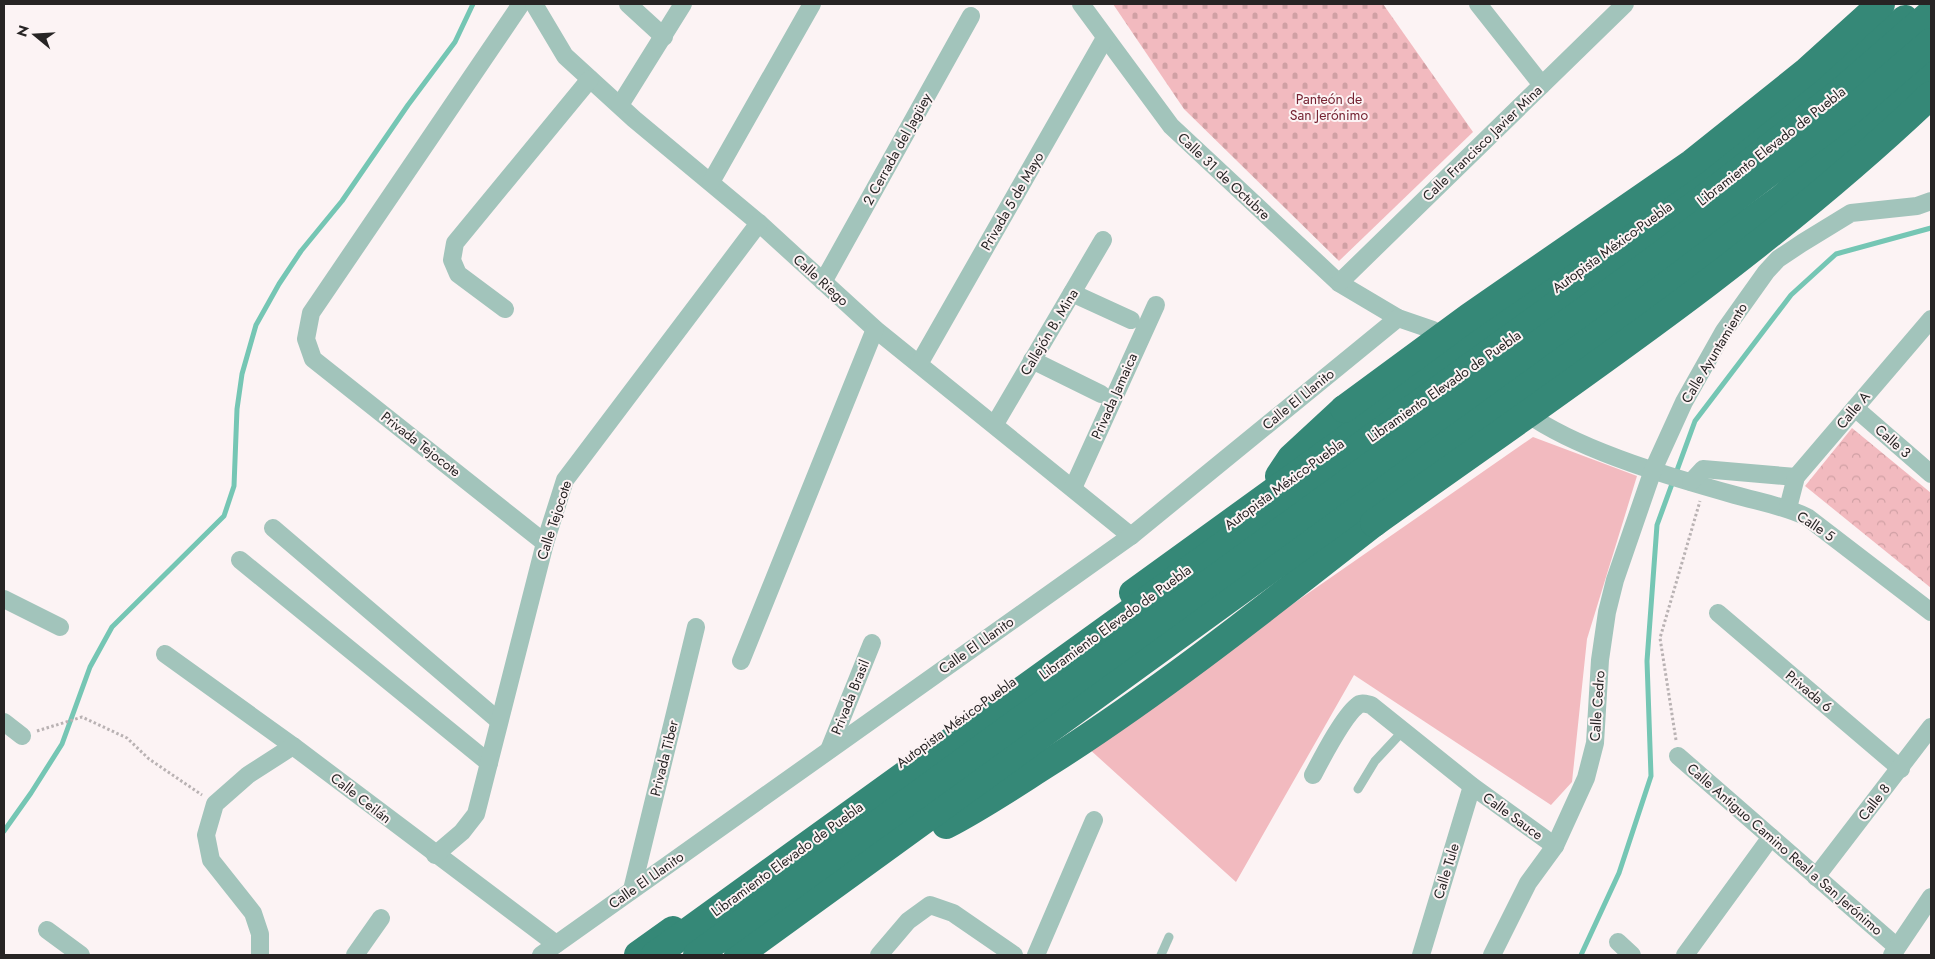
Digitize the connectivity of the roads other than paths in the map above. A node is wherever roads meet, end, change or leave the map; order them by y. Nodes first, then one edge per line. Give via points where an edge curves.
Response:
1 (521, 4) edge
2 (534, 4) edge
3 (628, 4) edge
4 (684, 4) edge
5 (812, 4) edge
6 (1081, 4) edge
7 (1478, 4) edge
8 (1626, 4) edge
9 (1874, 4) edge
10 (1881, 4) edge
11 (1924, 4) edge
12 (1931, 14) edge
13 (971, 16) dead end
14 (664, 38) junction
15 (1105, 38) junction
16 (1931, 42) edge
17 (1931, 68) edge
18 (590, 79) junction
19 (1542, 85) junction
20 (1931, 95) edge
21 (620, 104) junction
22 (1778, 123) junction
23 (711, 182) junction
24 (1931, 201) edge
25 (759, 223) junction
26 (1103, 240) dead end
27 (823, 282) junction
28 (1339, 283) junction
29 (1072, 293) junction
30 (1156, 305) dead end
31 (505, 309) dead end
32 (1398, 318) junction
33 (1931, 319) edge
34 (1131, 320) dead end
35 (875, 329) junction
36 (1434, 330) dead end
37 (1032, 360) junction
38 (919, 364) junction
39 (1101, 394) dead end
40 (1855, 408) junction
41 (1535, 418) dead end
42 (995, 424) junction
43 (1657, 471) junction
44 (1931, 474) edge
45 (1796, 477) junction
46 (1694, 483) junction
47 (1073, 488) junction
48 (1263, 499) junction
49 (1788, 508) junction
50 (273, 528) dead end
51 (1131, 536) junction
52 (545, 543) junction
53 (240, 560) dead end
54 (4, 599) edge
55 (1931, 612) edge
56 (1718, 613) dead end
57 (60, 627) dead end
58 (696, 627) dead end
59 (872, 643) dead end
60 (165, 654) dead end
61 (741, 661) dead end
62 (499, 721) junction
63 (4, 722) edge
64 (1931, 727) edge
65 (1404, 731) junction
66 (28, 735) road end
67 (293, 746) junction
68 (829, 750) junction
69 (1678, 756) road end
70 (489, 763) junction
71 (1901, 769) junction
72 (1313, 775) dead end
73 (1472, 786) junction
74 (1358, 789) dead end
75 (1094, 820) dead end
76 (1771, 837) junction
77 (1555, 846) junction
78 (884, 850) junction
79 (435, 855) junction
80 (1816, 877) junction
81 (632, 890) junction
82 (1931, 897) edge
83 (381, 918) dead end
84 (47, 930) dead end
85 (1169, 938) dead end
86 (1618, 942) dead end
87 (556, 944) junction
88 (1895, 951) edge
89 (81, 955) edge
90 (260, 955) edge
91 (355, 955) edge
92 (541, 955) edge
93 (638, 955) edge
94 (655, 955) edge
95 (697, 955) edge
96 (738, 955) edge
97 (879, 955) edge
98 (1014, 955) edge
99 (1036, 955) edge
100 (1161, 955) edge
101 (1421, 955) edge
102 (1492, 955) edge
103 (1632, 955) edge
104 (1686, 955) edge

1 - 52 street, Privada Tejocote via 311,313 306,339 313,359
2 - 18 street, Calle Riego via 565,56
3 - 14 street
4 - 14 street
5 - 23 street
6 - 15 street, Calle 31 de Octubre
7 - 19 street
8 - 19 street, Calle Francisco Javier Mina
9 - 22 lane
10 - 48 highway, bridge via 1807,71 1692,163 1469,317 1344,409 1291,458
11 - 22 highway, Autopista México-Puebla
12 - 94 highway, Libramiento Elevado de Puebla, bridge via 1839,93 1707,196
13 - 27 street, 2 Cerrada del Jagüey
14 - 21 street
15 - 28 street, Calle 31 de Octubre via 1171,126
15 - 38 street, Privada 5 de Mayo
16 - 95 highway, Libramiento Elevado de Puebla, bridge via 1848,113 1654,260
17 - 78 highway via 1782,198
18 - 21 street, Calle Riego
18 - 31 street via 455,243 452,260 458,274
19 - 28 street, Calle Francisco Javier Mina
20 - 78 highway, bridge via 1862,159 1726,270 1374,523 1199,660 1006,790 947,824
21 - 23 street, Calle Riego
22 - 48 highway, Autopista México-Puebla via 1702,182
23 - 25 street, Calle Riego
24 - 43 street, Calle Ayuntamiento via 1917,206 1852,213 1778,259 1724,331 1684,402
25 - 27 street, Calle Riego
25 - 52 street, Calle Tejocote via 565,480
26 - 29 street, Callejón B. Mina
27 - 35 street, Calle Riego
28 - 32 street, Calle 31 de Octubre
29 - 34 street
29 - 37 street, Callejón B. Mina
30 - 47 street, Privada Jamaica
32 - 36 street, Calle 31 de Octubre
32 - 51 street, Calle El Llanito
33 - 40 street, Calle A
35 - 38 street, Calle Riego
35 - 61 street
37 - 39 street
37 - 42 street, Callejón B. Mina
38 - 42 street, Calle Riego
40 - 44 street, Calle 3
40 - 45 street, Calle A
41 - 43 street, Calle 5 via 1567,436
42 - 47 street, Calle Riego
43 - 46 street, Calle 5
43 - 77 street, Calle Cedro via 1615,580 1607,612 1600,660 1595,744 1586,778
45 - 46 street via 1702,469
45 - 49 street, Calle A
46 - 49 street, Calle 5
47 - 51 street, Calle Riego
48 - 93 highway, Autopista México-Puebla
49 - 55 street, Calle 5 via 1808,517
50 - 62 street
51 - 68 street, Calle El Llanito
52 - 62 street, Calle Tejocote
53 - 70 street
54 - 57 street
56 - 71 street, Privada 6
58 - 81 street, Privada Tiber
59 - 68 street, Privada Brasil
60 - 67 street, Calle Ceilán
62 - 70 street, Calle Tejocote
63 - 66 street
64 - 71 street, Calle 8
65 - 72 street, Calle Sauce via 1371,705 1357,705 1337,732
65 - 73 street, Calle Sauce
65 - 74 lane via 1376,761
67 - 79 street, Calle Ceilán
67 - 90 street via 248,775 215,804 206,835 211,860 253,913 260,934
68 - 81 street, Calle El Llanito
69 - 76 street, Calle Antiguo Camino Real a San Jerónimo
70 - 79 street, Calle Tejocote via 476,814 462,832
71 - 80 street, Calle 8
73 - 77 street, Calle Sauce
73 - 101 street, Calle Tule
75 - 99 street
76 - 80 street, Calle Antiguo Camino Real a San Jerónimo
76 - 104 street
77 - 102 street, Calle Cedro via 1528,883
78 - 96 highway
79 - 87 street, Calle Ceilán
80 - 88 street, Calle Antiguo Camino Real a San Jerónimo
81 - 87 street, Calle El Llanito
82 - 88 street
83 - 91 street
84 - 89 street
85 - 100 lane
86 - 103 street
87 - 92 street, Calle El Llanito
97 - 98 street via 908,921 930,905 953,913

